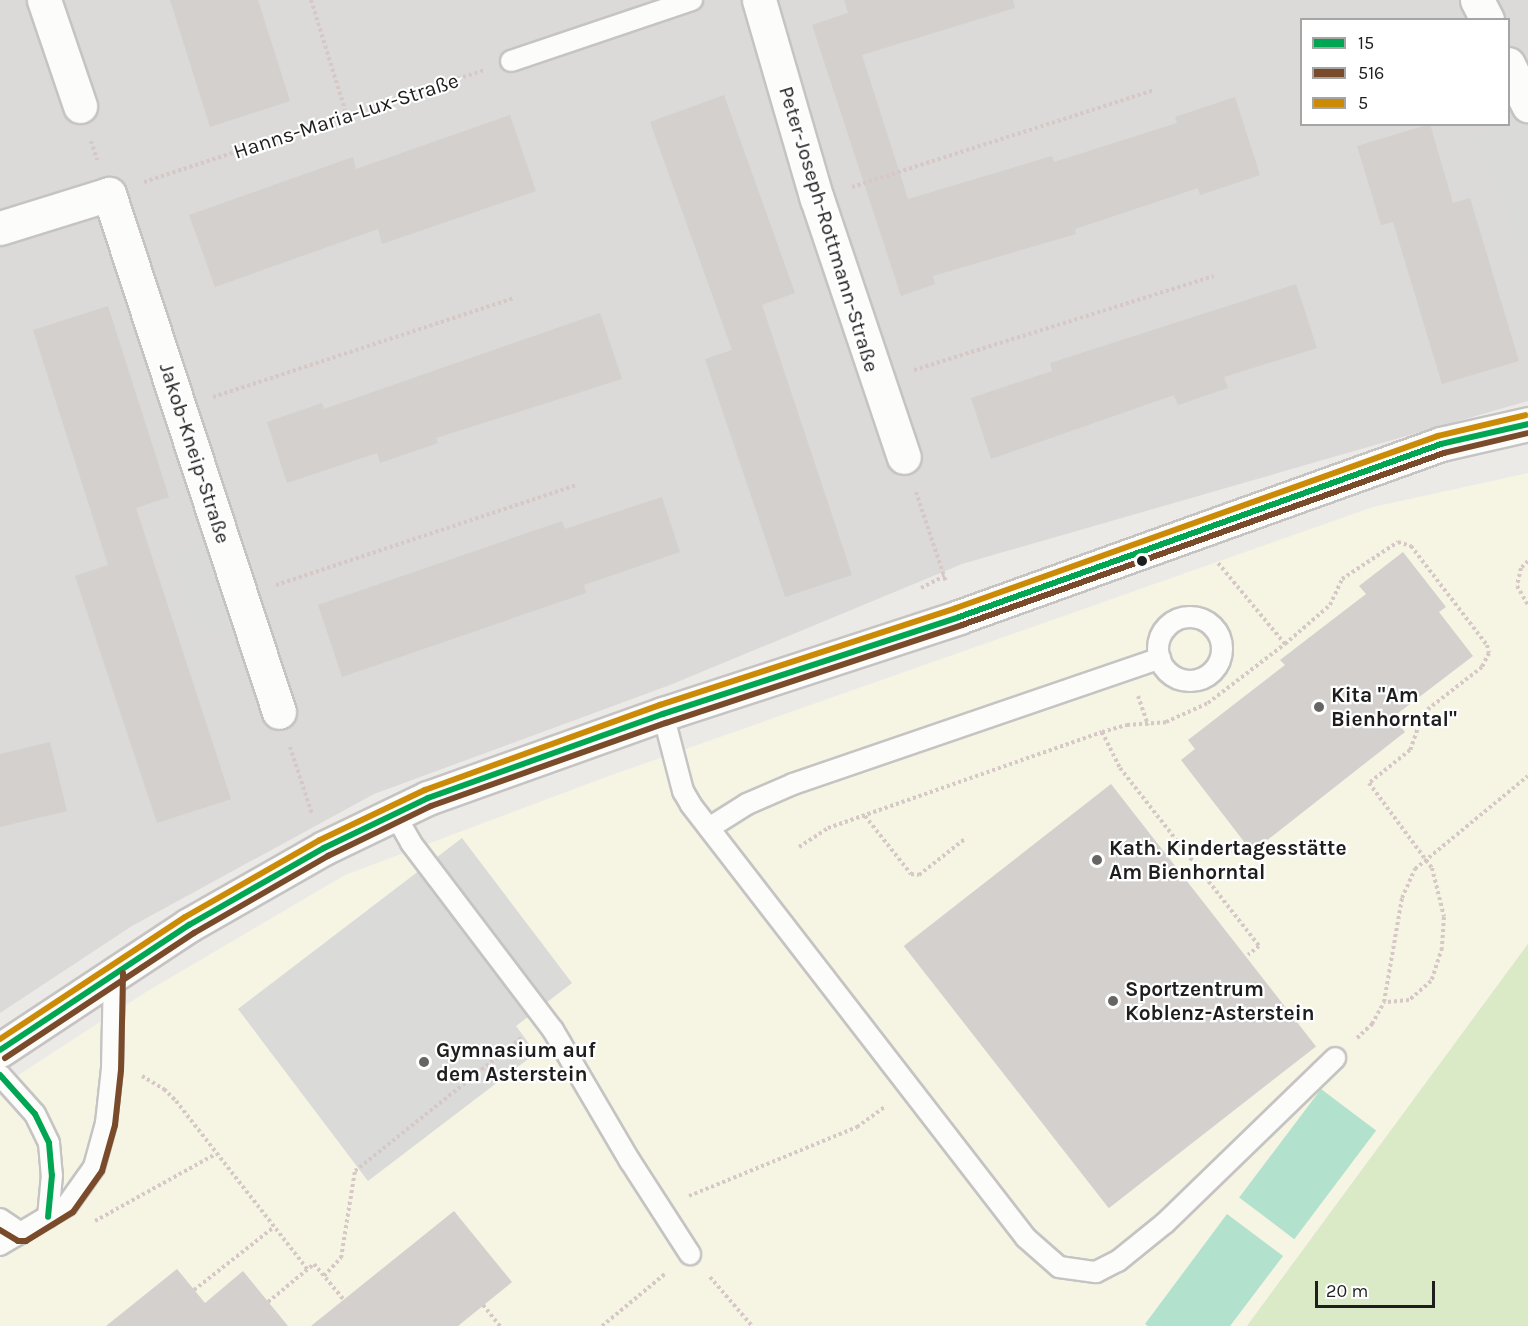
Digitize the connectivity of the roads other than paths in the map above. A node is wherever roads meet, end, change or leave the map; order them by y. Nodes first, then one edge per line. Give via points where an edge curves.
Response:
1 (44, 0) edge
2 (692, 0) edge
3 (759, 0) edge
4 (1477, 0) edge
5 (1485, 18) edge
6 (511, 61) road end
7 (1510, 66) edge
8 (1528, 105) edge
9 (80, 106) road end
10 (0, 228) edge
11 (1528, 424) edge
12 (904, 457) road end
13 (1160, 658) dead end
14 (279, 712) road end
15 (663, 714) junction
16 (394, 813) junction
17 (709, 828) junction
18 (114, 973) junction
19 (0, 1050) edge
20 (1335, 1058) road end
21 (0, 1075) edge
22 (48, 1217) junction
23 (0, 1219) edge
24 (21, 1233) junction
25 (0, 1245) edge
26 (690, 1254) road end

1 - 9 street
2 - 6 lane
3 - 12 street, Peter-Joseph-Rottmann-Straße via 816,199
4 - 5 street
7 - 8 street
10 - 14 street, Jakob-Kneip-Straße via 109,194
11 - 15 street via 1430,448 959,617
13 - 17 lane via 793,784 747,804
15 - 16 street
15 - 17 lane via 684,791
16 - 18 street via 324,848
16 - 26 lane via 411,843 545,1019
17 - 20 lane via 1041,1255 1059,1267 1096,1272 1118,1260 1165,1222
18 - 19 street
18 - 22 lane via 112,1069 106,1124 94,1167 78,1193
21 - 22 lane via 30,1106 49,1143 52,1175
22 - 24 lane
23 - 24 lane
24 - 25 lane

